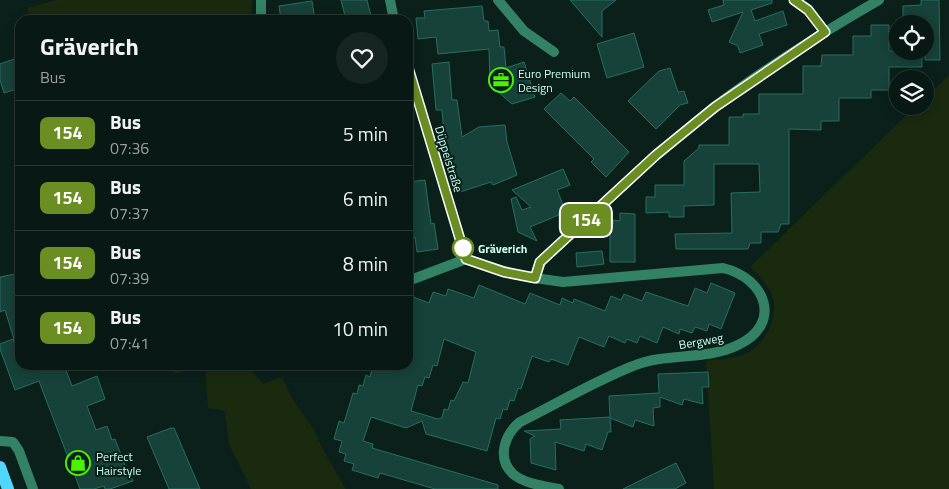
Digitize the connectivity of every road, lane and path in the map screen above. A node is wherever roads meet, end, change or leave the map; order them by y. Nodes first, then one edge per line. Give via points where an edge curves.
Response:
1 (261, 0) edge
2 (390, 0) edge
3 (498, 0) edge
4 (794, 0) edge
5 (879, 0) edge
6 (261, 15) edge
7 (393, 15) edge
8 (825, 32) junction
9 (554, 52) dead end
10 (413, 84) edge
11 (466, 259) junction
12 (535, 278) junction
13 (413, 279) edge
14 (0, 441) edge
15 (0, 467) edge
16 (8, 489) edge
17 (33, 489) edge
18 (559, 489) edge

1 - 6 street
2 - 7 street
3 - 9 street via 524,31
4 - 8 street via 808,10
5 - 8 street
8 - 12 street via 715,107 656,155 540,262
10 - 11 street, Düppelstraße
11 - 12 street, Bergweg
11 - 13 street
12 - 18 street, Bergweg via 563,282 723,268 735,271 754,283 763,300 763,318 755,335 737,346 634,365 511,429 506,438 504,457 513,474
14 - 17 street via 13,442
15 - 16 main road

